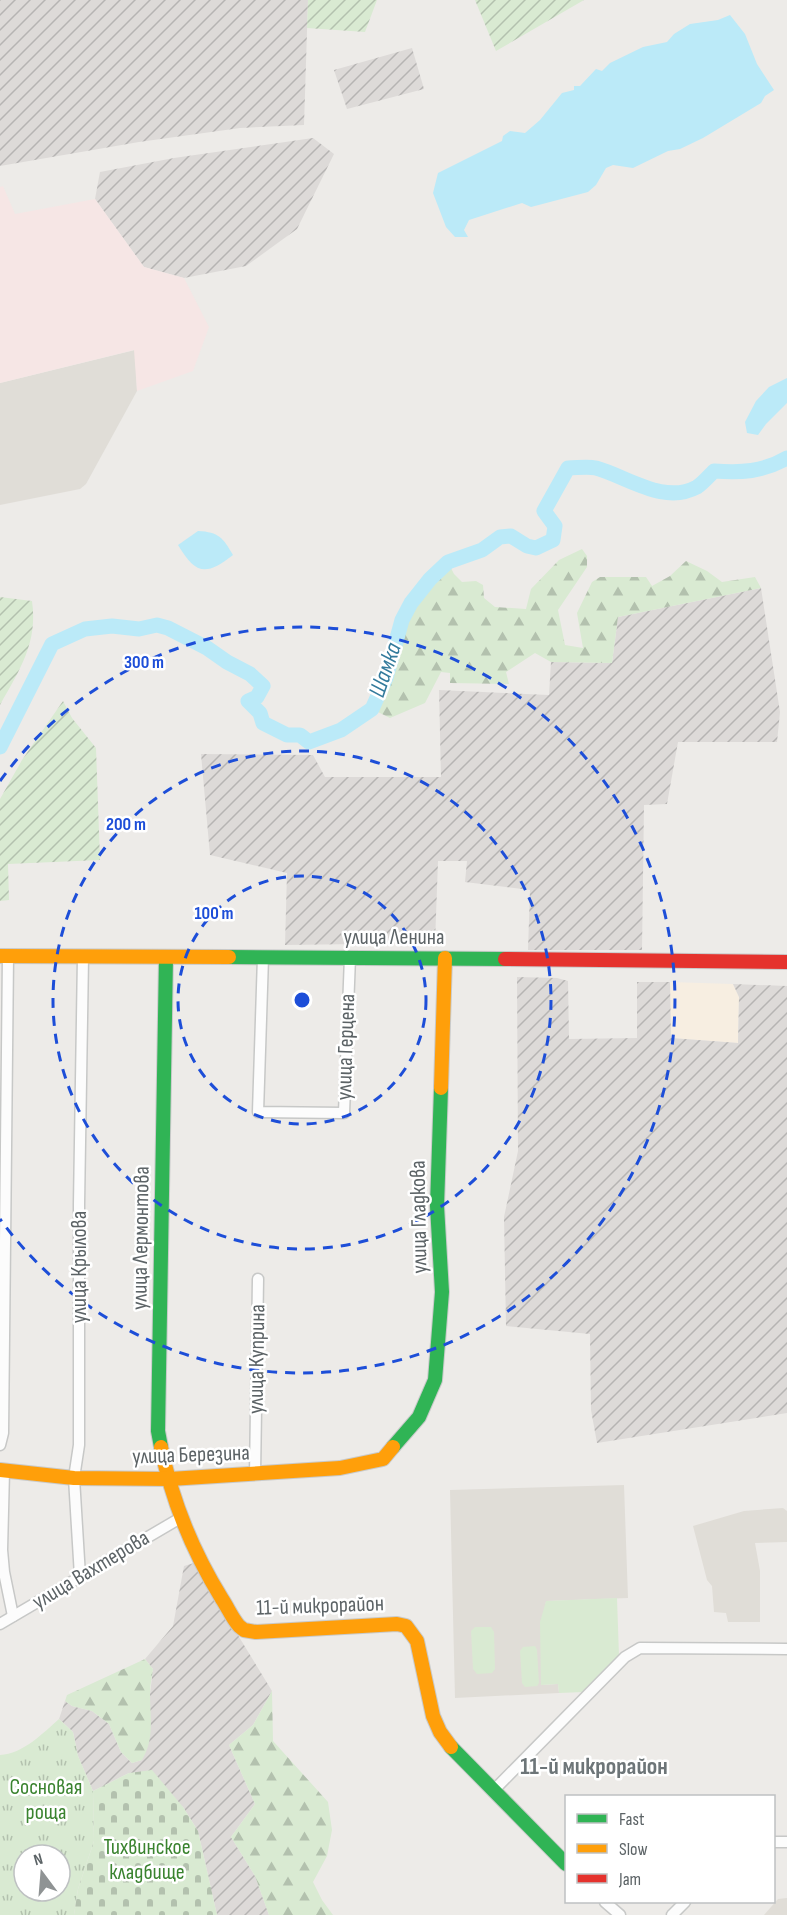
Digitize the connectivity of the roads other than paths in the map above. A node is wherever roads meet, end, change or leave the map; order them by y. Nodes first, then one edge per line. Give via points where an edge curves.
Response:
1 (4, 956) edge
2 (83, 957) junction
3 (166, 957) junction
4 (263, 957) junction
5 (350, 957) junction
6 (445, 958) junction
7 (787, 962) edge
8 (258, 1279) dead end
9 (0, 1445) edge
10 (383, 1459) joint
11 (2, 1471) edge
12 (255, 1474) junction
13 (74, 1478) junction
14 (170, 1479) junction
15 (182, 1517) junction
16 (80, 1576) junction
17 (13, 1616) junction
18 (0, 1624) edge
19 (787, 1649) edge
20 (493, 1791) junction
21 (565, 1862) edge
22 (606, 1903) edge
23 (684, 1903) edge
24 (620, 1915) edge
25 (672, 1915) edge

1 - 2 street, улица Ленина
1 - 9 street
2 - 3 street, улица Ленина
2 - 13 street, улица Крылова via 79,1445
3 - 4 street, улица Ленина
3 - 14 street, улица Лермонтова via 158,1431
4 - 5 street, улица Ленина
4 - 5 street, улица Герцена via 258,1112 344,1113
5 - 6 street, улица Ленина
6 - 7 street, улица Ленина
6 - 10 street, улица Гладкова via 437,1206 442,1292 435,1380 419,1417
8 - 12 street, улица Куприна
10 - 12 street, улица Березина via 340,1468
11 - 13 street, улица Березина
11 - 17 street via 2,1550
12 - 14 street, улица Березина
13 - 14 street, улица Березина
13 - 16 street, улица Крылова
14 - 15 street, улица Лермонтова
15 - 16 street, улица Вахтерова
15 - 20 street, 11-й микрорайон via 216,1591 242,1629 265,1632 406,1626 420,1653 439,1731
16 - 17 street, улица Вахтерова
17 - 18 street, улица Вахтерова
19 - 20 street via 640,1648 626,1656
20 - 21 street, 11-й микрорайон
22 - 24 street
23 - 25 street

